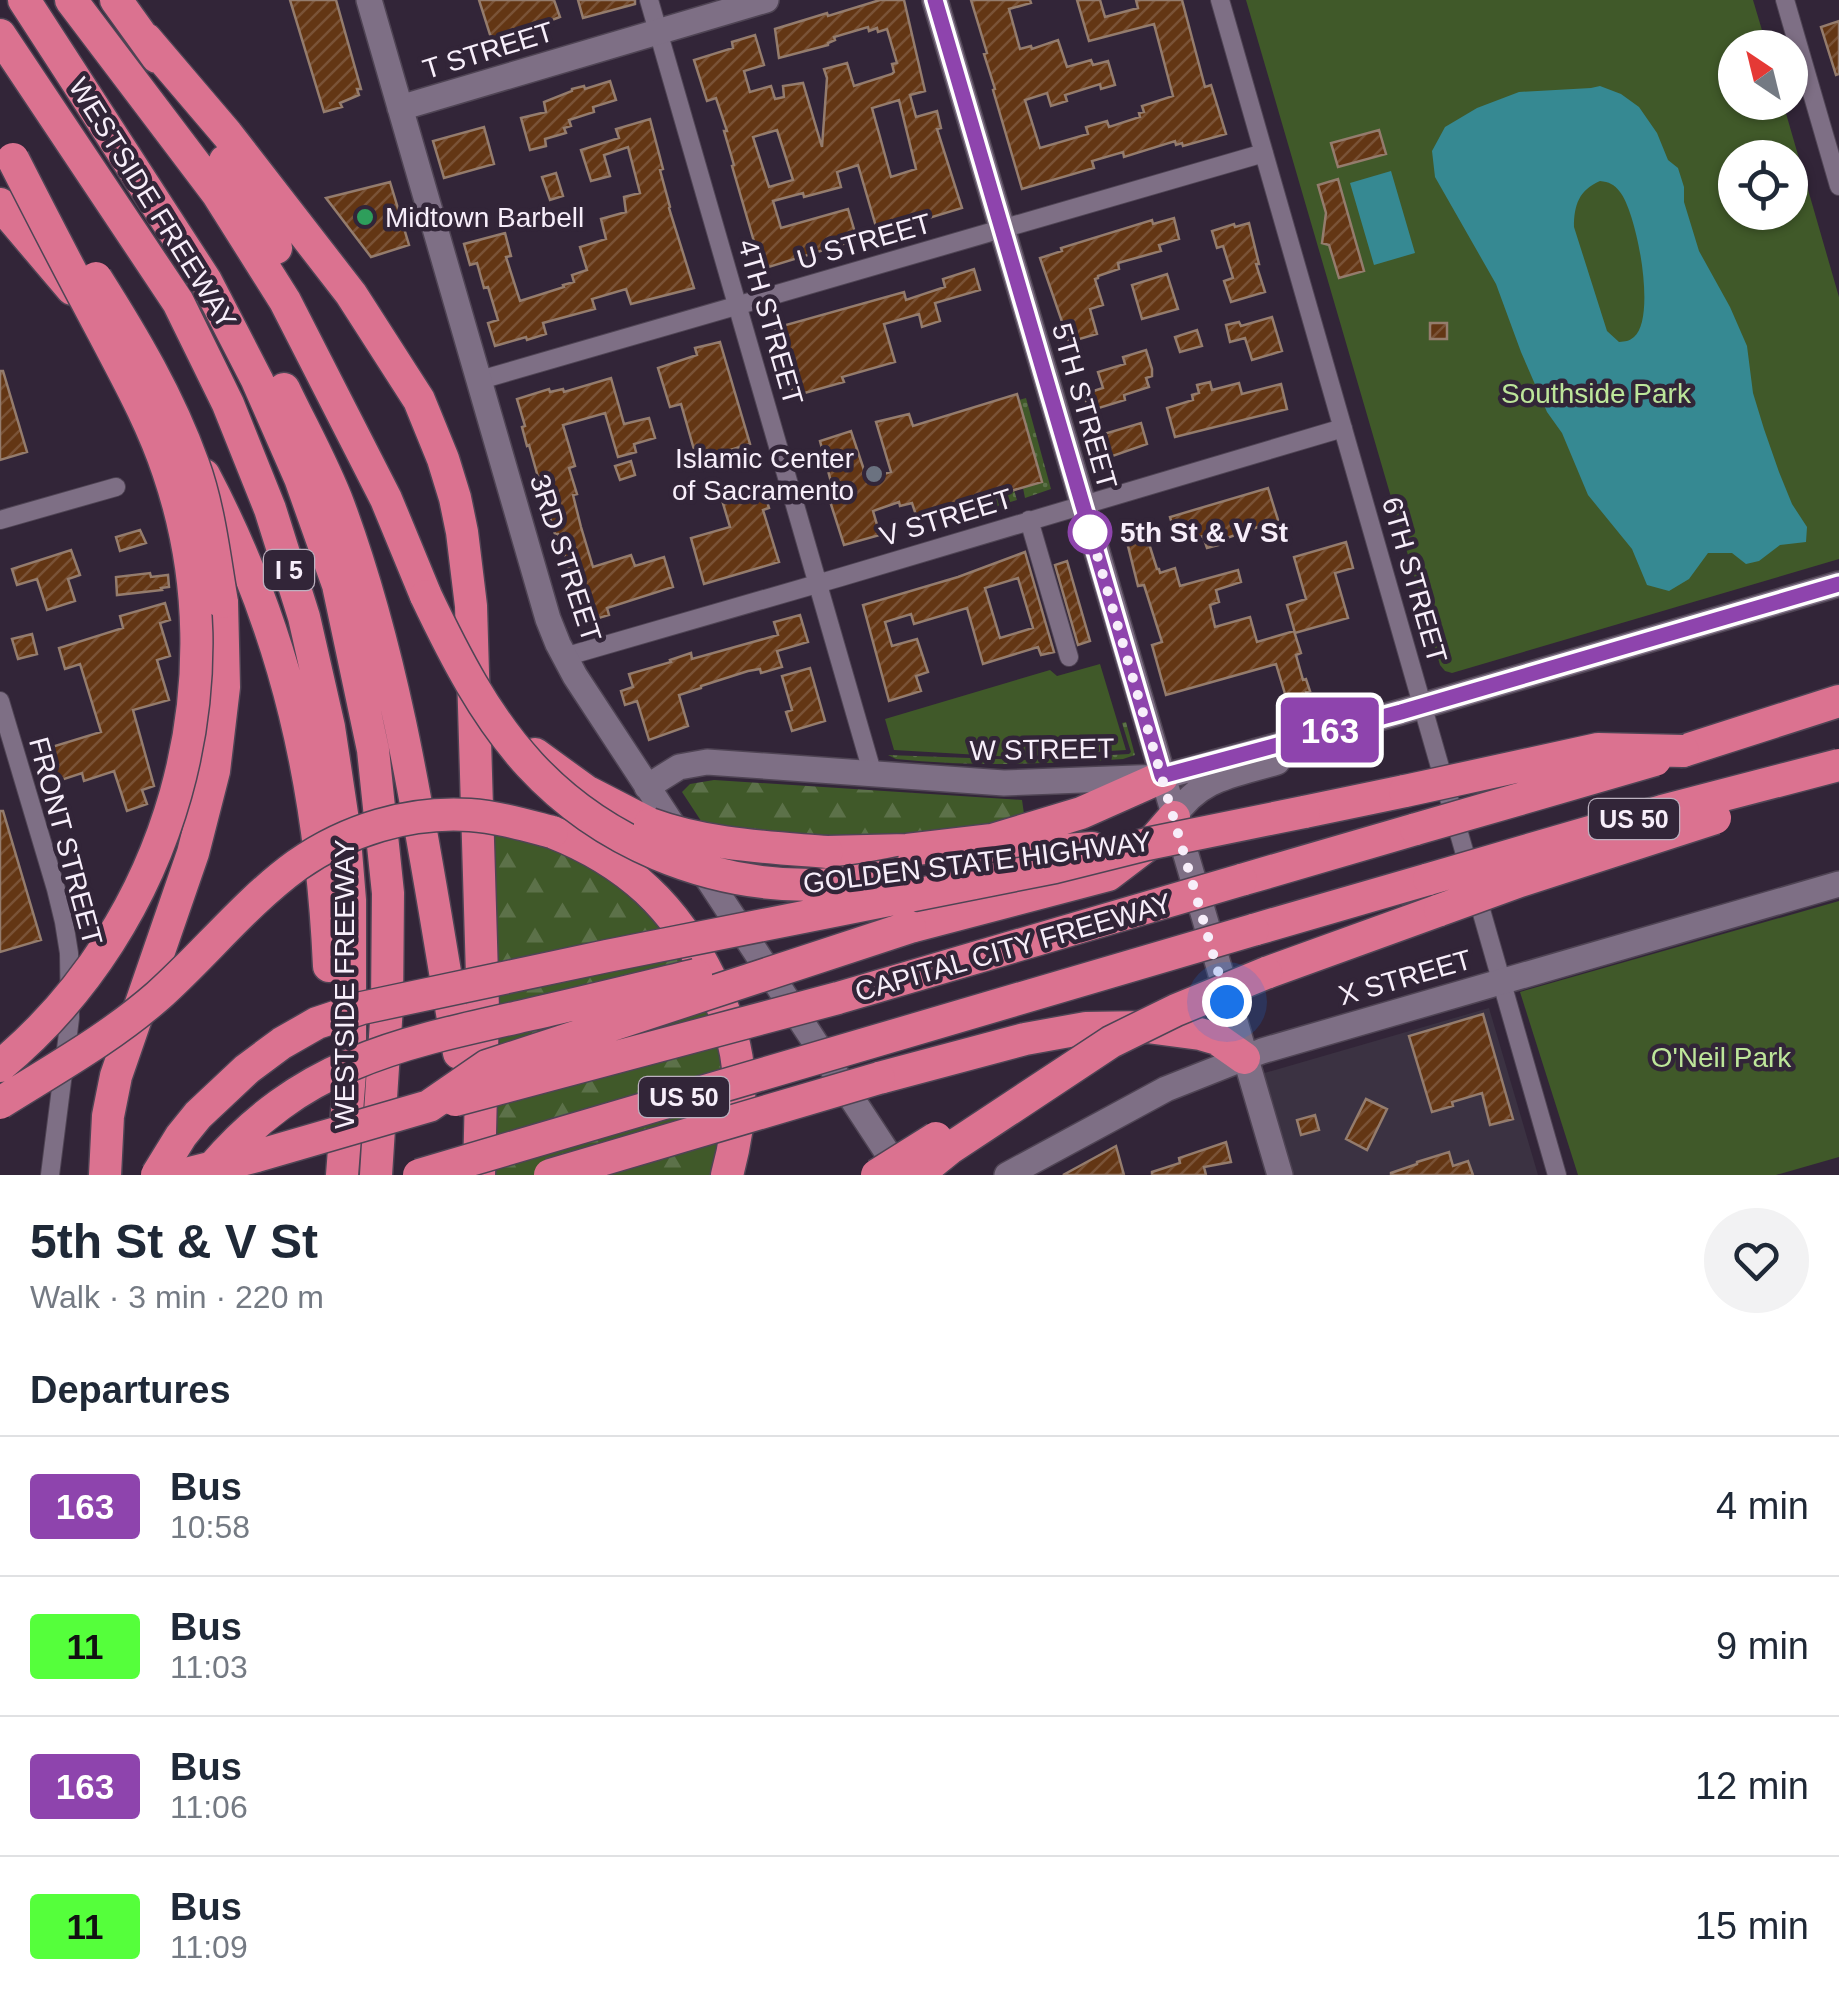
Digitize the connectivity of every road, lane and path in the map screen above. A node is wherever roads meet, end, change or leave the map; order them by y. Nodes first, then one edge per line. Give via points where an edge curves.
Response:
1 (24, 0) edge
2 (71, 0) edge
3 (116, 0) edge
4 (369, 0) edge
5 (649, 0) edge
6 (766, 0) edge
7 (935, 0) edge
8 (1220, 0) edge
9 (1789, 1) edge
10 (658, 31) junction
11 (0, 34) edge
12 (146, 39) junction
13 (400, 108) junction
14 (6, 150) edge
15 (1264, 154) junction
16 (1839, 186) edge
17 (0, 204) edge
18 (1002, 230) junction
19 (738, 307) junction
20 (239, 343) junction
21 (480, 380) junction
22 (406, 382) junction
23 (1343, 428) junction
24 (116, 486) dead end
25 (386, 499) junction
26 (1082, 504) junction
27 (0, 520) edge
28 (1029, 520) junction
29 (818, 584) junction
30 (1839, 584) edge
31 (564, 656) junction
32 (1069, 657) dead end
33 (0, 701) edge
34 (1839, 702) edge
35 (1423, 706) junction
36 (488, 708) junction
37 (1336, 728) junction
38 (1684, 751) junction
39 (1839, 765) edge
40 (873, 775) junction
41 (1162, 776) junction
42 (1839, 778) edge
43 (647, 787) junction
44 (1174, 818) junction
45 (1147, 844) junction
46 (1839, 884) edge
47 (910, 926) junction
48 (1502, 980) junction
49 (460, 1053) junction
50 (1244, 1058) junction
51 (0, 1066) edge
52 (0, 1102) edge
53 (429, 1106) junction
54 (1012, 1172) edge
55 (904, 1173) edge
56 (50, 1175) edge
57 (105, 1175) edge
58 (157, 1175) edge
59 (182, 1175) edge
60 (206, 1175) edge
61 (327, 1175) edge
62 (342, 1175) edge
63 (376, 1175) edge
64 (419, 1175) edge
65 (458, 1175) edge
66 (479, 1175) edge
67 (550, 1175) edge
68 (727, 1175) edge
69 (983, 1175) edge
70 (1280, 1175) edge
71 (1557, 1175) edge

1 - 20 highway, WESTSIDE FREEWAY / I 5 via 206,280
2 - 25 highway, GOLDEN STATE HIGHWAY via 217,192 285,301
3 - 12 highway
4 - 13 street, 3RD STREET
5 - 10 street, 4TH STREET
6 - 10 street, T STREET
7 - 18 street, 5TH STREET
8 - 15 street, 6TH STREET
9 - 16 street
10 - 13 street, T STREET
10 - 19 street, 4TH STREET
11 - 62 highway, WESTSIDE FREEWAY / I 5 via 178,302 228,404 304,617 329,727 350,900
12 - 22 highway via 351,294
12 - 25 highway via 284,262 364,423
13 - 21 street, 3RD STREET
14 - 51 highway, bridge via 168,470 188,548 197,628 194,708 179,787 153,863 116,934 71,994
14 - 57 highway, bridge via 75,245 164,392 194,467 222,602 224,687 214,771 193,853 116,1076
15 - 18 street, U STREET
15 - 23 street, 6TH STREET
17 - 61 highway via 140,371 186,440 261,598 289,683 320,851 332,1041
18 - 19 street, U STREET
18 - 26 street, 5TH STREET
19 - 21 street, U STREET
19 - 29 street, 4TH STREET
20 - 49 highway via 274,369 338,503 372,607 399,712
20 - 63 highway, WESTSIDE FREEWAY / I 5 via 300,478 338,585 373,750 388,893
21 - 31 street, 3RD STREET
22 - 49 highway via 442,493 454,574 463,838
22 - 66 highway via 447,472 472,606 483,1009
23 - 26 street, V STREET
23 - 35 street, 6TH STREET
24 - 27 street
25 - 36 highway, GOLDEN STATE HIGHWAY, bridge via 426,596
26 - 28 street, V STREET
26 - 41 street, 5TH STREET
28 - 29 street, V STREET
28 - 32 street
29 - 31 street, V STREET
29 - 40 street, 4TH STREET
30 - 35 street, W STREET
31 - 43 street, 3RD STREET
33 - 56 street, FRONT STREET via 69,953 70,1018
34 - 38 highway, CAPITAL CITY FREEWAY / US 50
35 - 37 street, W STREET
35 - 48 street, 6TH STREET
36 - 41 highway, bridge via 586,791 650,824 732,844 827,852 992,840 1081,813
36 - 45 highway, GOLDEN STATE HIGHWAY, bridge via 528,763 602,825 676,862 756,882 868,880 1029,853
37 - 41 street, W STREET
37 - 44 street via 1309,752 1200,788
38 - 45 highway, GOLDEN STATE HIGHWAY, bridge via 1598,749 1546,758
38 - 53 highway, CAPITAL CITY FREEWAY / US 50, bridge via 838,998
39 - 64 highway, CAPITAL CITY FREEWAY / US 50, bridge via 1644,816
40 - 41 street, W STREET via 1004,783
40 - 43 street, W STREET via 696,762
41 - 44 street, 5TH STREET
42 - 55 highway, bridge via 1520,881 1176,1010 1111,1042
43 - 55 street, 3RD STREET
44 - 47 highway via 1108,875
44 - 50 street, 5TH STREET
45 - 58 highway, bridge via 410,996 317,1023 217,1096
46 - 48 street, X STREET
47 - 53 highway, bridge via 487,1066
47 - 60 highway, bridge via 437,1035 364,1058 270,1110
48 - 50 street, X STREET
48 - 71 street, 6TH STREET
49 - 65 highway
50 - 54 street, X STREET via 1166,1089
50 - 67 highway, bridge via 1200,1034 1086,1028 880,1078
50 - 70 street, 5TH STREET
52 - 68 highway, bridge via 114,1031 297,866 331,845 405,819 472,815 552,832 607,858 666,909 698,953 725,1010 738,1069
53 - 59 highway, CAPITAL CITY FREEWAY / US 50, bridge
54 - 69 street, X STREET

